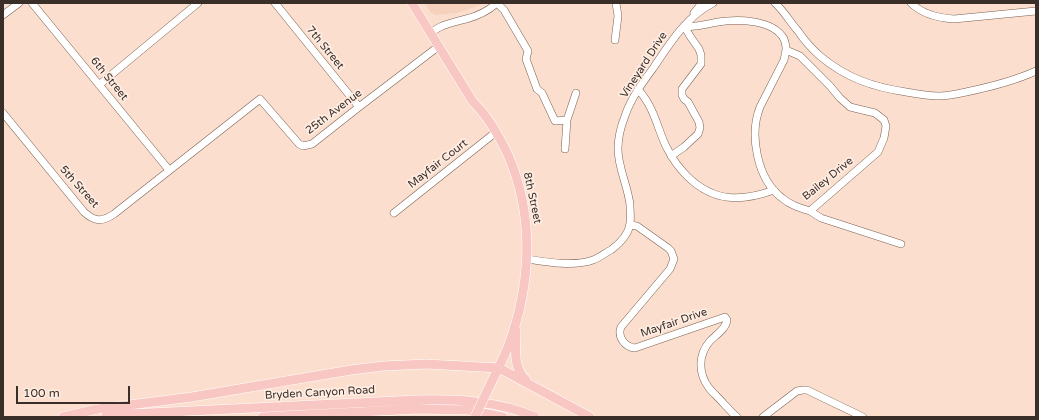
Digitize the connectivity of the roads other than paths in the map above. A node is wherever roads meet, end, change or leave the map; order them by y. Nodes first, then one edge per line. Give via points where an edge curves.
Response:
1 (19, 3) edge
2 (32, 3) edge
3 (198, 3) edge
4 (275, 3) edge
5 (412, 3) edge
6 (497, 3) edge
7 (616, 3) edge
8 (702, 3) edge
9 (713, 3) edge
10 (775, 3) edge
11 (911, 3) edge
12 (1036, 11) edge
13 (3, 15) edge
14 (684, 26) junction
15 (431, 33) junction
16 (615, 40) dead end
17 (439, 46) junction
18 (786, 50) junction
19 (1036, 71) edge
20 (99, 85) junction
21 (638, 89) junction
22 (576, 93) dead end
23 (359, 107) junction
24 (3, 113) edge
25 (567, 120) junction
26 (496, 132) junction
27 (564, 149) dead end
28 (671, 156) junction
29 (168, 170) junction
30 (154, 182) joint
31 (774, 190) junction
32 (810, 211) junction
33 (394, 213) dead end
34 (630, 225) junction
35 (901, 244) dead end
36 (526, 260) junction
37 (516, 320) junction
38 (499, 368) junction
39 (532, 385) junction
40 (734, 416) edge
41 (63, 417) edge
42 (105, 417) edge
43 (262, 417) edge
44 (475, 417) edge
45 (503, 417) edge
46 (535, 417) edge
47 (590, 417) edge
48 (763, 417) edge
49 (863, 417) edge

1 - 13 street
2 - 20 street, 6th Street
3 - 20 street
4 - 23 street, 7th Street
5 - 15 main road, 8th Street
6 - 15 street via 480,14 441,26
6 - 25 street via 504,10 528,51 526,59 537,89 542,93 555,121
7 - 16 street via 618,16
8 - 14 street
9 - 14 street, Vineyard Drive
10 - 19 street via 820,56 855,79 878,86 939,96 984,88
11 - 12 street via 935,17 958,19
14 - 18 street via 698,27 730,21 758,22 778,32 784,39
14 - 21 street, Vineyard Drive
14 - 28 street via 702,55 701,64 682,89 682,95 697,118 700,128 693,140
15 - 17 main road, 8th Street
17 - 23 street, 25th Avenue
17 - 26 main road, 8th Street via 473,102 482,110
18 - 31 street, Bailey Drive via 784,60 756,115 755,143 758,158
18 - 32 street, Bailey Drive via 800,56 850,107 875,113 884,120 886,126 878,152
20 - 29 street, 6th Street
21 - 28 street via 649,105
21 - 34 street, Vineyard Drive via 625,115 618,150 630,204
22 - 25 street
23 - 29 street, 25th Avenue via 312,144 303,146 260,99
24 - 30 street, 5th Street via 84,212 93,219 108,218
25 - 27 street
26 - 33 street, Mayfair Court
26 - 36 main road, 8th Street via 512,166 524,206 527,231
28 - 31 street via 693,182 716,195 740,198 763,195
29 - 30 street, 25th Avenue
31 - 32 street, Bailey Drive via 783,200
32 - 35 street via 821,218
34 - 36 street via 621,241 598,258 583,263
34 - 40 street, Mayfair Drive via 637,226 668,248 674,259 670,270 621,327 619,331 622,340 630,348 635,348 725,317 727,322 706,346 701,360 706,384
36 - 37 main road, 8th Street
37 - 38 main road, 8th Street
37 - 39 main road via 516,363 522,377
38 - 39 main road
38 - 41 main road via 426,364 384,366 98,409
38 - 44 main road, 8th Street, bridge
39 - 47 main road
42 - 46 main road, Bryden Canyon Road via 448,399 500,406
43 - 45 main road, Bryden Canyon Road via 418,409 468,410
48 - 49 street via 797,391 803,390 817,394

